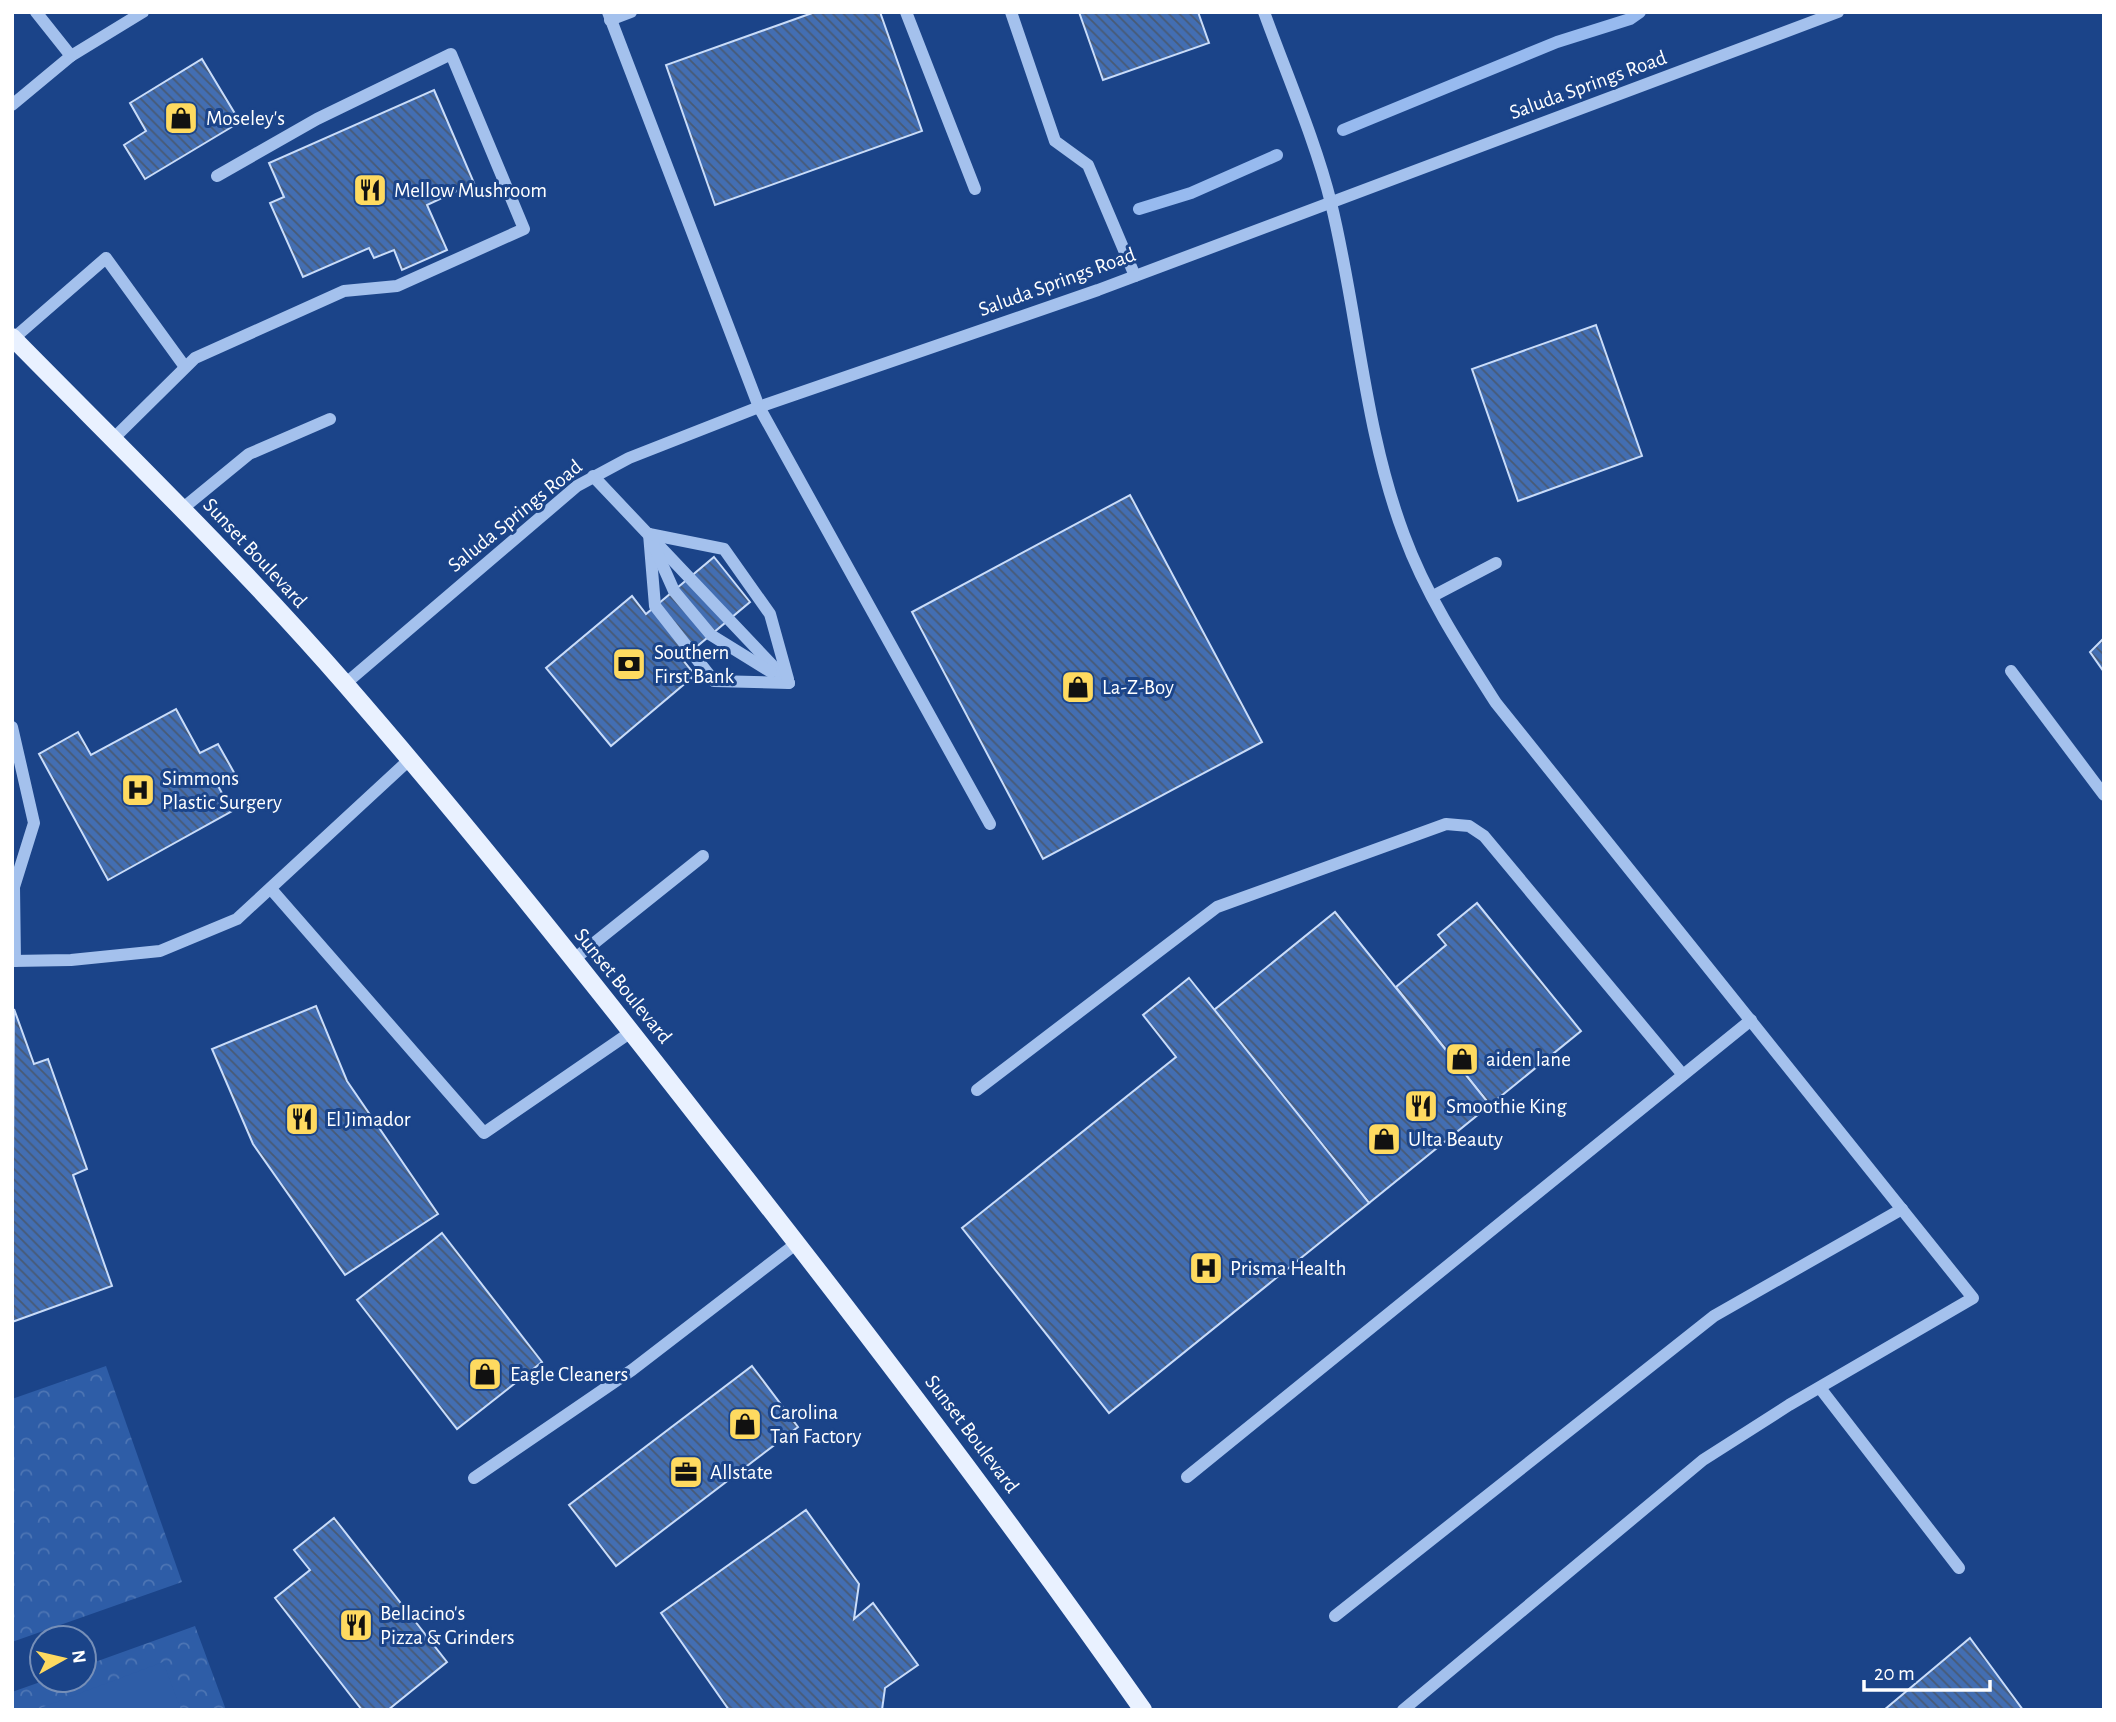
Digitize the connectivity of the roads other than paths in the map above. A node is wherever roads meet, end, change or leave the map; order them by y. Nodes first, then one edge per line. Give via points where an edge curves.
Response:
1 (36, 12) edge
2 (143, 12) edge
3 (631, 12) edge
4 (906, 12) edge
5 (1010, 12) edge
6 (1264, 12) edge
7 (1838, 12) edge
8 (609, 16) edge
9 (71, 56) junction
10 (12, 105) edge
11 (217, 176) dead end
12 (975, 189) dead end
13 (1331, 201) junction
14 (1135, 276) junction
15 (13, 338) edge
16 (185, 367) junction
17 (759, 407) junction
18 (330, 419) dead end
19 (113, 439) junction
20 (593, 476) junction
21 (182, 509) junction
22 (649, 534) junction
23 (1496, 563) dead end
24 (1433, 596) junction
25 (2011, 671) dead end
26 (789, 683) junction
27 (345, 684) junction
28 (12, 727) edge
29 (410, 760) junction
30 (2104, 794) edge
31 (990, 824) dead end
32 (703, 856) dead end
33 (271, 889) junction
34 (573, 960) junction
35 (14, 961) edge
36 (1751, 1020) junction
37 (631, 1032) junction
38 (1683, 1075) junction
39 (977, 1090) dead end
40 (1902, 1209) junction
41 (797, 1243) junction
42 (1819, 1388) junction
43 (1187, 1477) dead end
44 (474, 1478) dead end
45 (1959, 1568) dead end
46 (1335, 1616) dead end
47 (1143, 1710) edge
48 (1403, 1710) edge

1 - 9 street
2 - 9 street
3 - 8 street
4 - 12 street
5 - 14 street via 1055,141 1088,164
6 - 13 street
7 - 13 street, Saluda Springs Road
8 - 17 street
9 - 10 street
11 - 16 street via 317,119 451,54 524,229 397,286 344,291 195,358
13 - 14 street, Saluda Springs Road
13 - 24 street via 1381,462 1404,537
14 - 17 street, Saluda Springs Road
15 - 16 street via 106,258
15 - 19 main road, Sunset Boulevard
16 - 19 street
17 - 20 street, Saluda Springs Road
17 - 31 street
18 - 21 street via 249,454
19 - 21 main road, Sunset Boulevard
20 - 22 street
20 - 27 street, Saluda Springs Road
21 - 27 main road, Sunset Boulevard
22 - 26 street
22 - 26 street via 674,592 711,635
22 - 26 street via 724,549 770,614
22 - 26 street via 655,606 714,681
23 - 24 street
24 - 36 street via 1496,703
25 - 30 street
27 - 29 main road, Sunset Boulevard
28 - 35 street via 34,823 14,887
29 - 33 street
29 - 34 main road, Sunset Boulevard
32 - 34 street
33 - 35 street via 237,919 160,951
33 - 37 street via 484,1133
34 - 37 main road, Sunset Boulevard
36 - 38 street
36 - 40 street
37 - 41 main road, Sunset Boulevard
38 - 39 street via 1484,836 1469,826 1446,824 1217,908
38 - 43 street
40 - 42 street via 1973,1298
40 - 46 street via 1714,1316
41 - 44 street via 632,1370
41 - 47 main road, Sunset Boulevard via 1049,1576
42 - 45 street
42 - 48 street via 1703,1460

